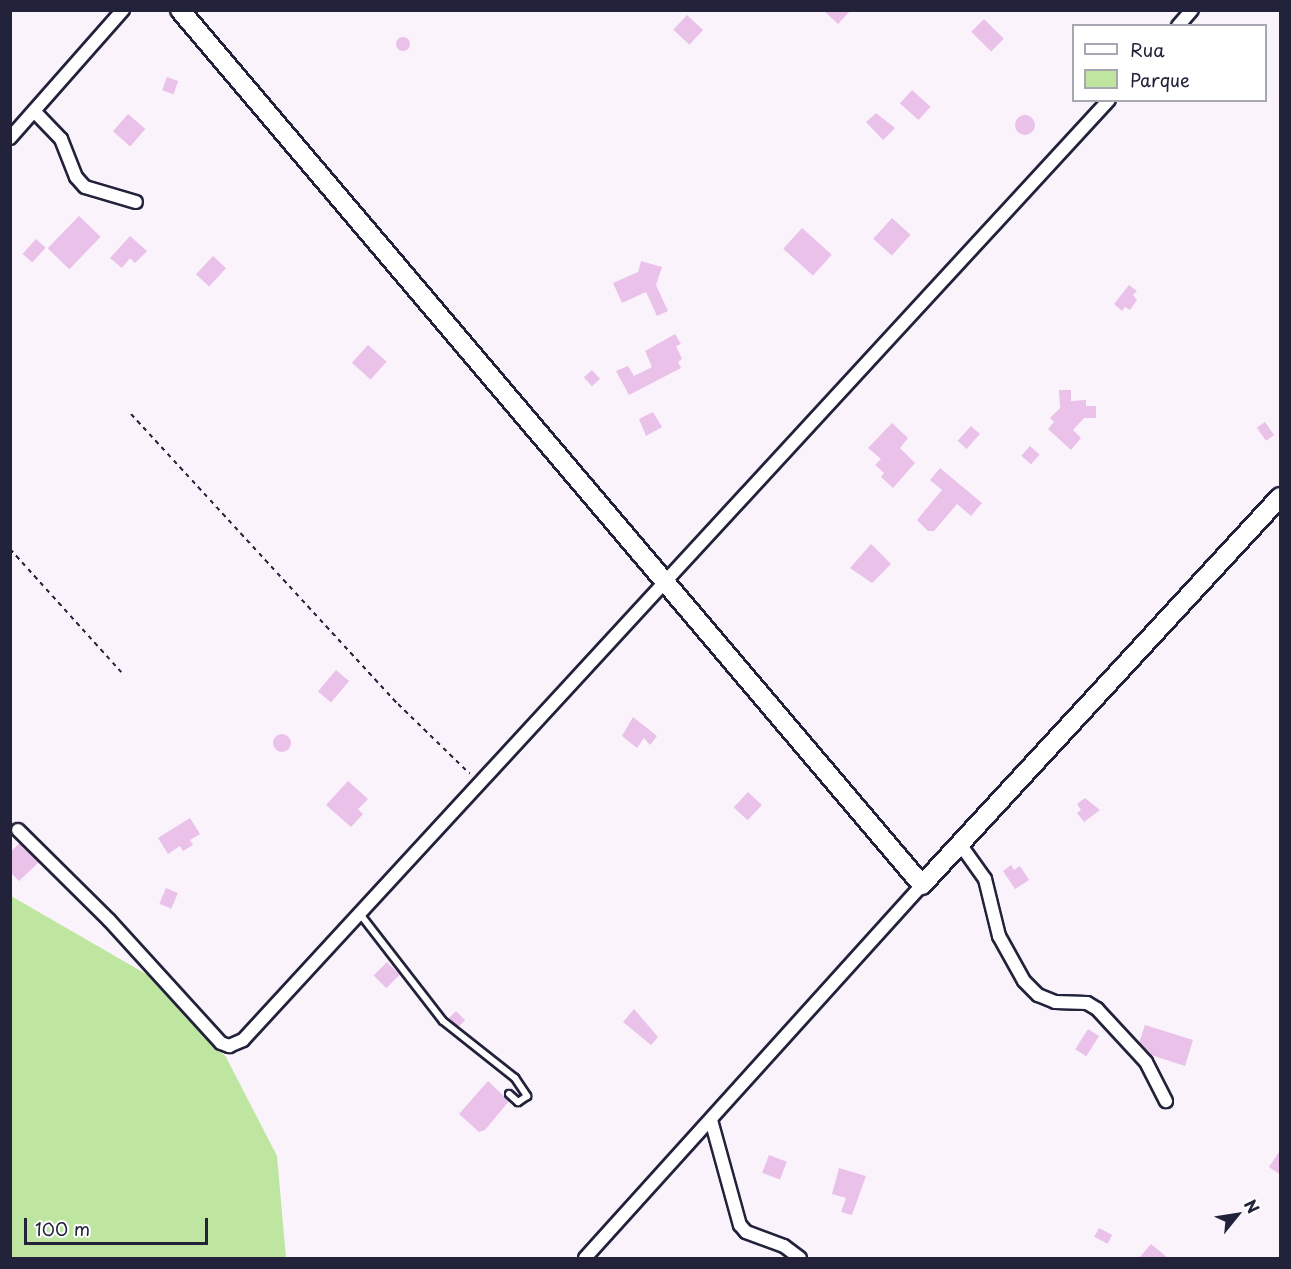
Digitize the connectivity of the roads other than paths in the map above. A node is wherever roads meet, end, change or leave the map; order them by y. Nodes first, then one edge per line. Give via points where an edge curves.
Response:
1 (123, 10) edge
2 (180, 10) edge
3 (1192, 10) edge
4 (1180, 24) edge
5 (1107, 102) edge
6 (34, 111) junction
7 (10, 138) edge
8 (136, 202) dead end
9 (1281, 497) edge
10 (666, 579) junction
11 (18, 830) dead end
12 (960, 844) junction
13 (922, 885) junction
14 (360, 915) junction
15 (509, 1094) dead end
16 (1166, 1101) dead end
17 (711, 1120) junction
18 (585, 1258) edge
19 (800, 1258) edge

1 - 6 street
2 - 10 street
3 - 4 street
5 - 10 street
6 - 7 street
6 - 8 street via 61,139 76,177 85,187
9 - 12 street
10 - 13 street
10 - 14 street
11 - 14 street via 109,920 221,1043 229,1046 243,1040
12 - 13 street
12 - 16 street via 985,879 999,936 1024,981 1038,995 1055,1002 1087,1003 1097,1010 1146,1062
13 - 17 street
14 - 15 lane via 443,1021 515,1078 527,1096 518,1102
17 - 18 street
17 - 19 street via 740,1225 746,1232 784,1245

